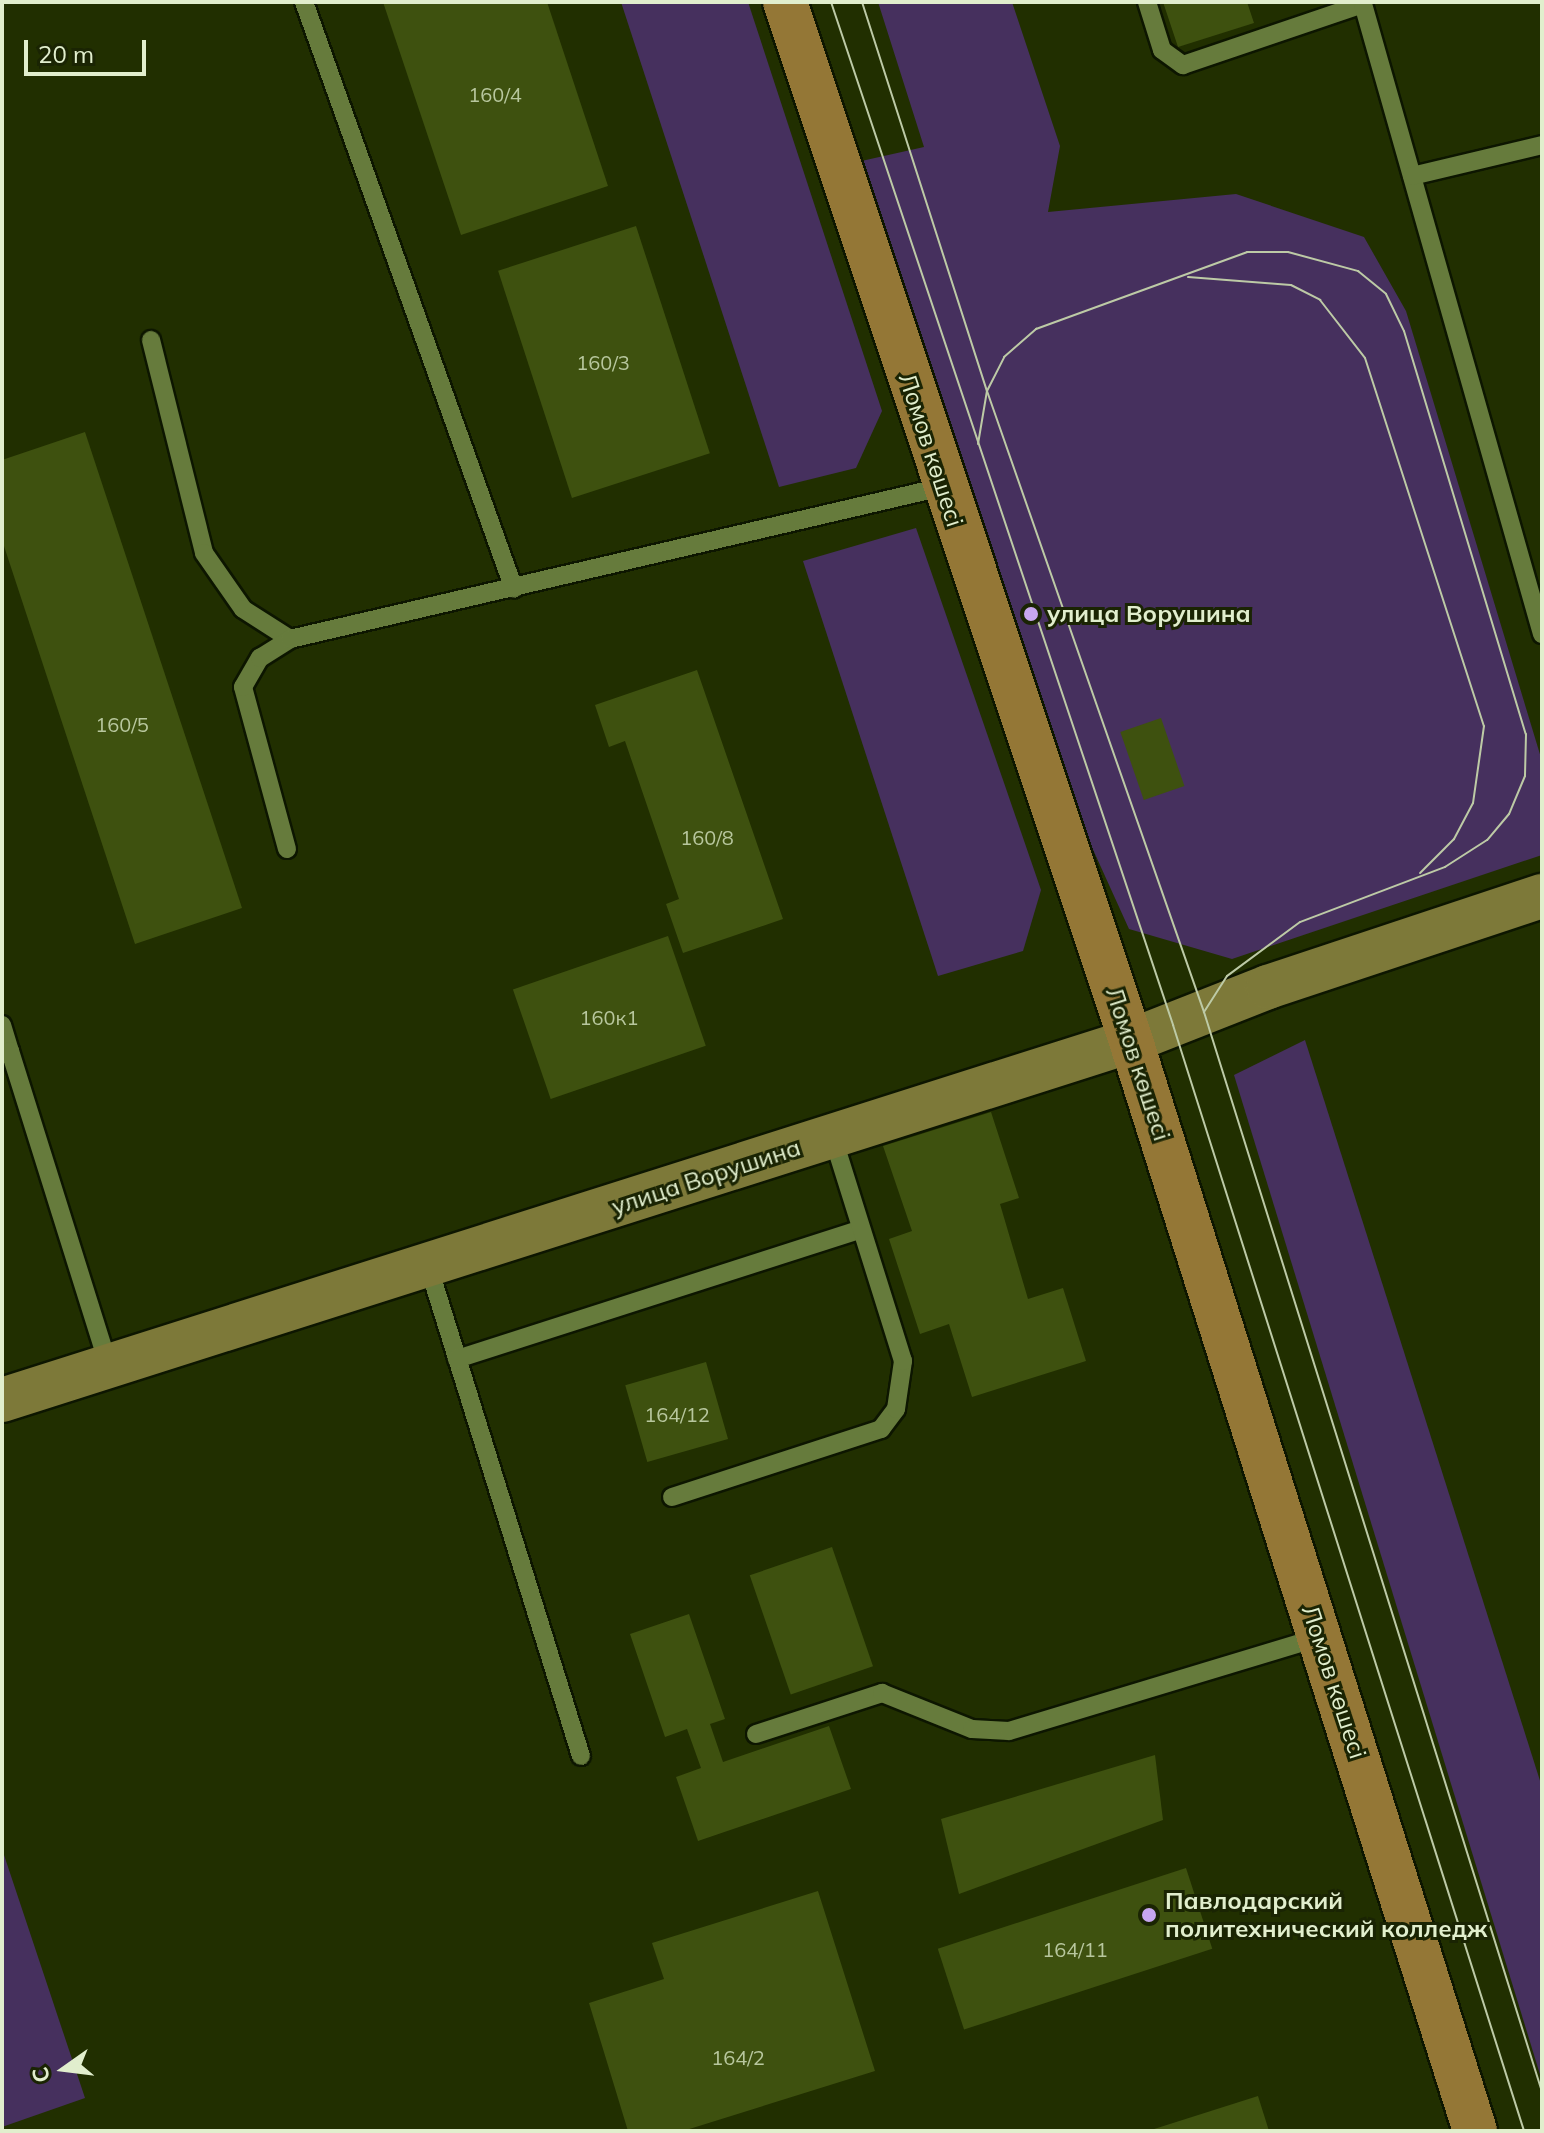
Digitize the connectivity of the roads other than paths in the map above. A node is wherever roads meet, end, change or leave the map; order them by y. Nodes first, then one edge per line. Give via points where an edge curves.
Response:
1 (304, 2) edge
2 (785, 2) edge
3 (1147, 2) edge
4 (1363, 3) edge
5 (1542, 145) edge
6 (1412, 176) junction
7 (151, 340) dead end
8 (942, 487) junction
9 (514, 589) junction
10 (1542, 634) edge
11 (290, 639) junction
12 (287, 849) dead end
13 (1542, 896) edge
14 (2, 1025) edge
15 (1131, 1041) junction
16 (6, 1052) edge
17 (832, 1135) junction
18 (861, 1229) junction
19 (429, 1268) junction
20 (457, 1359) junction
21 (108, 1364) junction
22 (2, 1400) edge
23 (672, 1497) dead end
24 (1320, 1637) junction
25 (756, 1734) dead end
26 (581, 1756) dead end
27 (1475, 2131) edge

1 - 9 lane
2 - 8 main road, Ломов көшесі
3 - 4 lane via 1162,50 1183,65
4 - 6 lane
5 - 6 lane
6 - 10 lane
7 - 11 lane via 204,553 243,609
8 - 9 lane
8 - 15 main road, Ломов көшесі
9 - 11 lane
11 - 12 lane via 260,658 243,687
13 - 15 street, улица Ворушина via 1268,987
14 - 16 lane
15 - 17 street, улица Ворушина
15 - 24 main road, Ломов көшесі
16 - 21 lane
17 - 18 lane
17 - 19 street, улица Ворушина
18 - 20 lane
18 - 23 lane via 903,1361 896,1409 881,1429
19 - 20 lane
19 - 21 street, улица Ворушина
20 - 26 lane
21 - 22 street, улица Ворушина
24 - 25 lane via 1009,1731 981,1732 882,1693
24 - 27 main road, Ломов көшесі

